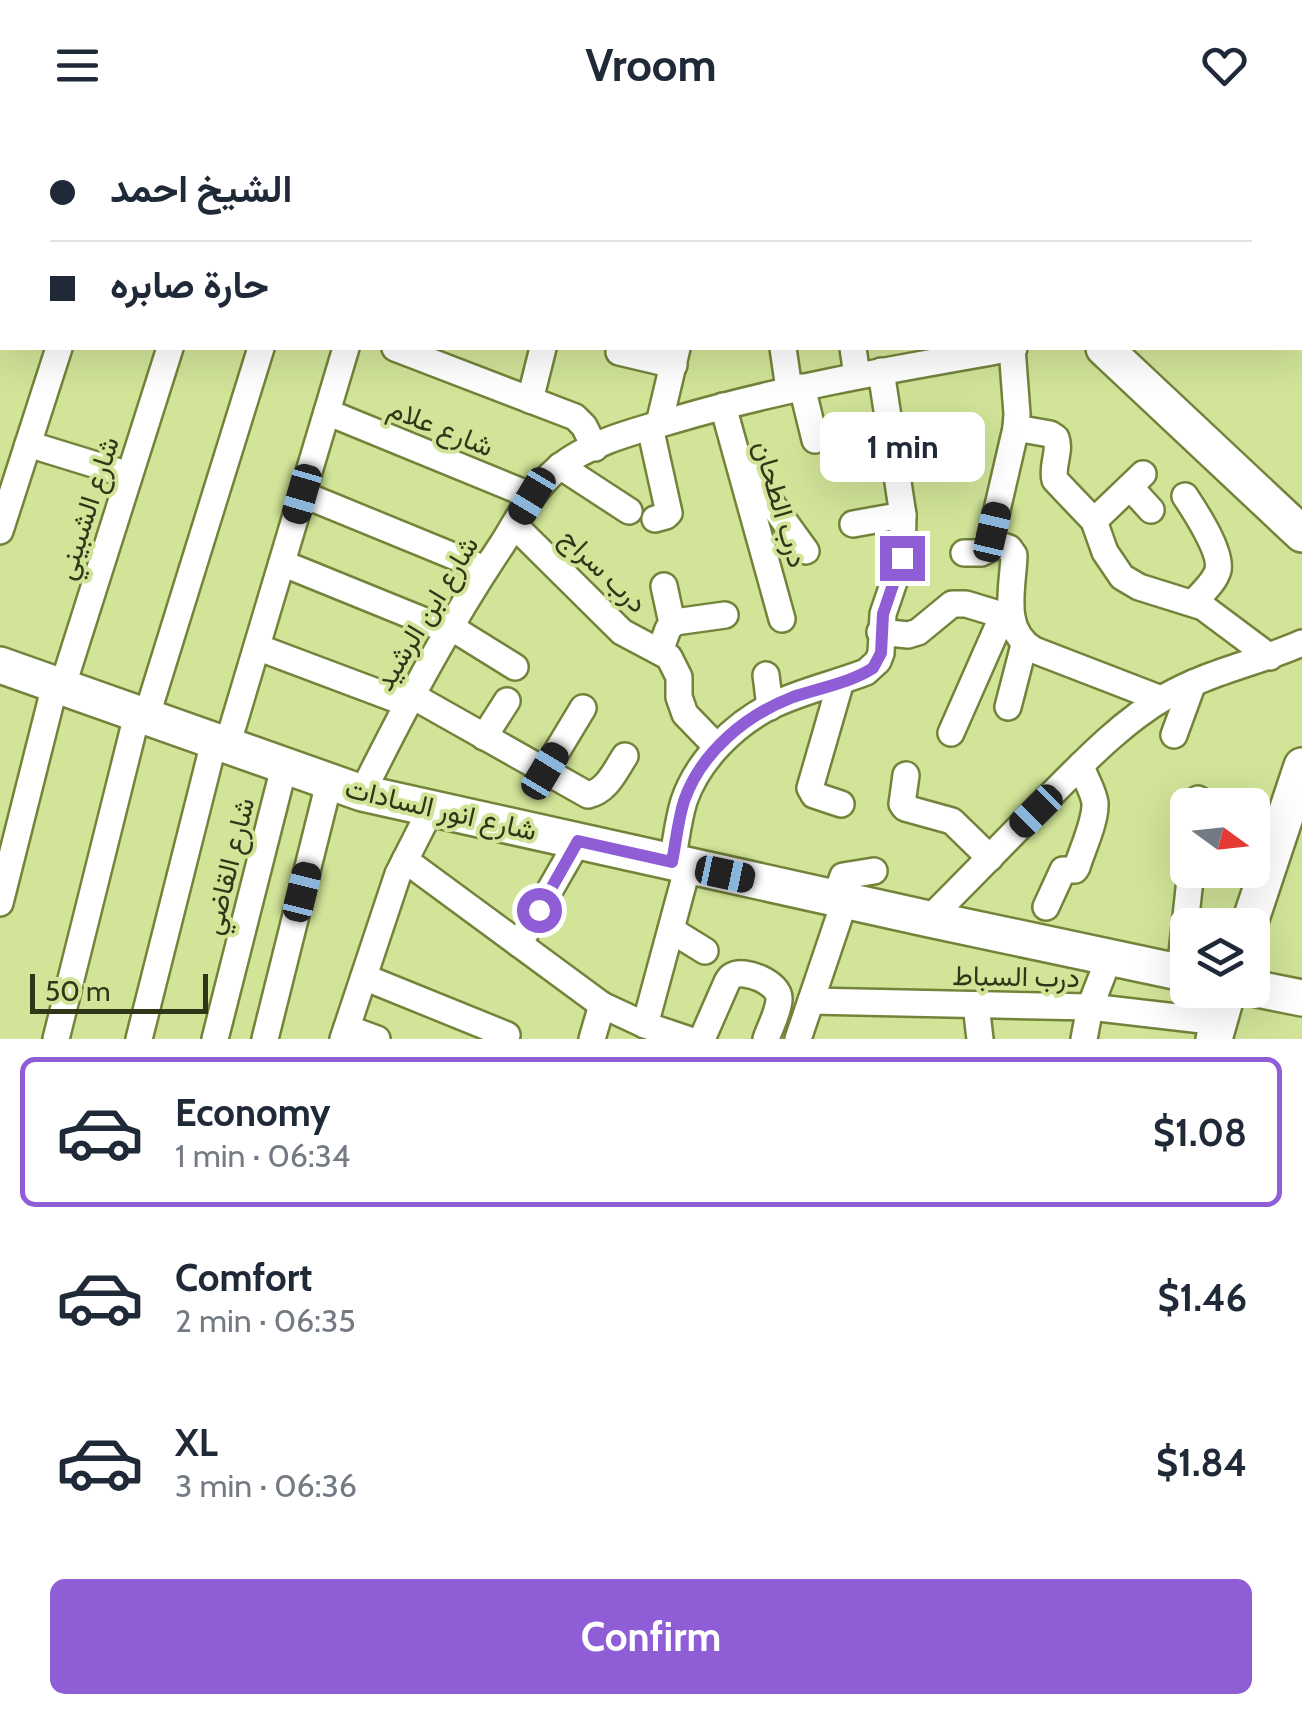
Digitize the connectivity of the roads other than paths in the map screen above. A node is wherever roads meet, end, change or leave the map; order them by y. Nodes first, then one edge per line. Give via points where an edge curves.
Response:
1 (58, 350) edge
2 (169, 350) edge
3 (259, 350) edge
4 (345, 350) edge
5 (406, 350) edge
6 (542, 350) edge
7 (784, 350) edge
8 (854, 350) edge
9 (987, 350) edge
10 (1013, 350) edge
11 (1106, 350) edge
12 (619, 352) dead end
13 (936, 354) edge
14 (675, 356) edge
15 (447, 357) edge
16 (869, 374) junction
17 (795, 388) junction
18 (530, 400) junction
19 (723, 406) junction
20 (327, 412) junction
21 (654, 426) junction
22 (1016, 428) junction
23 (815, 440) dead end
24 (28, 444) junction
25 (595, 448) junction
26 (736, 455) junction
27 (925, 455) dead end
28 (895, 462) junction
29 (560, 466) junction
30 (130, 475) junction
31 (302, 494) junction
32 (532, 496) junction
33 (1185, 496) dead end
34 (1152, 510) dead end
35 (628, 511) dead end
36 (903, 514) junction
37 (654, 519) dead end
38 (1094, 520) junction
39 (854, 524) dead end
40 (514, 525) junction
41 (0, 531) edge
42 (1302, 534) edge
43 (1004, 547) junction
44 (806, 551) dead end
45 (964, 552) dead end
46 (1039, 556) dead end
47 (282, 563) junction
48 (484, 570) junction
49 (664, 586) dead end
50 (1193, 603) junction
51 (726, 615) dead end
52 (1008, 616) junction
53 (782, 618) dead end
54 (672, 624) junction
55 (448, 628) junction
56 (880, 632) junction
57 (1302, 643) edge
58 (1024, 645) junction
59 (257, 647) junction
60 (660, 651) junction
61 (1270, 657) junction
62 (0, 665) edge
63 (515, 667) dead end
64 (766, 675) dead end
65 (842, 681) junction
66 (1192, 683) junction
67 (58, 686) junction
68 (408, 699) junction
69 (1161, 699) junction
70 (506, 701) dead end
71 (770, 706) junction
72 (1008, 707) dead end
73 (583, 708) dead end
74 (141, 716) junction
75 (951, 734) dead end
76 (1174, 735) dead end
77 (484, 736) junction
78 (221, 744) junction
79 (718, 747) junction
80 (625, 756) dead end
81 (1081, 765) junction
82 (1302, 766) edge
83 (284, 767) junction
84 (545, 771) junction
85 (906, 776) dead end
86 (346, 788) junction
87 (12, 802) edge
88 (841, 804) dead end
89 (431, 809) junction
90 (578, 841) junction
91 (990, 858) junction
92 (406, 860) junction
93 (680, 864) junction
94 (862, 890) junction
95 (0, 903) edge
96 (1046, 907) dead end
97 (1255, 908) edge
98 (929, 919) junction
99 (671, 930) junction
100 (520, 944) junction
101 (705, 951) dead end
102 (1109, 958) junction
103 (1170, 970) edge
104 (364, 977) junction
105 (1270, 992) edge
106 (1302, 998) edge
107 (811, 1001) junction
108 (602, 1005) junction
109 (976, 1005) junction
110 (1090, 1007) junction
111 (1220, 1017) edge
112 (645, 1025) junction
113 (345, 1034) edge
114 (507, 1035) dead end
115 (56, 1039) edge
116 (139, 1039) edge
117 (215, 1039) edge
118 (266, 1039) edge
119 (376, 1039) edge
120 (592, 1039) edge
121 (687, 1039) edge
122 (702, 1039) edge
123 (766, 1039) edge
124 (798, 1039) edge
125 (980, 1039) edge
126 (1084, 1039) edge

1 - 24 street
2 - 30 street, شارع الشبيني
3 - 74 street
4 - 20 street
5 - 15 street
6 - 18 street
7 - 17 street
8 - 16 street
9 - 13 street, شارع ابن الرشيد
10 - 22 street
11 - 42 street
12 - 14 street
13 - 16 street, شارع ابن الرشيد
14 - 21 street
15 - 18 street
16 - 17 street, شارع ابن الرشيد
16 - 28 street
17 - 19 street, شارع ابن الرشيد
17 - 23 street
18 - 25 street via 580,421
19 - 21 street, شارع ابن الرشيد
19 - 26 street, درب الطحان
20 - 31 street
20 - 32 street, شارع علام
21 - 25 street, شارع ابن الرشيد
21 - 37 street via 670,514
22 - 38 street via 1056,438 1053,478
22 - 43 street via 991,536
24 - 30 street
24 - 41 street
25 - 29 street, شارع ابن الرشيد
26 - 44 street via 774,489
26 - 53 street, درب الطحان
27 - 28 street
28 - 36 street
29 - 32 street, شارع ابن الرشيد
29 - 35 street
30 - 67 street, شارع الشبيني
31 - 47 street
31 - 48 street
32 - 40 street, شارع ابن الرشيد
33 - 50 street via 1218,567
34 - 38 street via 1136,480
36 - 39 street
36 - 56 street via 902,558
38 - 50 street via 1122,577
40 - 48 street, شارع ابن الرشيد
40 - 60 street, درب سراج via 622,632
43 - 45 street
43 - 46 street
43 - 52 street via 1014,558
47 - 55 street
47 - 59 street
48 - 55 street, شارع ابن الرشيد
49 - 54 street
50 - 61 street
51 - 54 street
52 - 56 street via 952,604 918,632
52 - 58 street
52 - 75 street
54 - 60 street
55 - 63 street
55 - 68 street, شارع ابن الرشيد
56 - 65 street via 878,661
57 - 61 street
58 - 69 street
58 - 72 street
59 - 68 street
59 - 78 street
60 - 79 street via 676,666 685,714
61 - 66 street
62 - 67 street, شارع انور السادات
64 - 71 street
65 - 71 street
65 - 88 street via 810,788
66 - 69 street
66 - 76 street
67 - 74 street, شارع انور السادات
67 - 87 street, شارع الشبيني
68 - 77 street
68 - 86 street, شارع ابن الرشيد
69 - 81 street
70 - 77 street
71 - 79 street
73 - 84 street
74 - 78 street, شارع انور السادات
74 - 115 street
77 - 84 street
78 - 83 street, شارع انور السادات
78 - 116 street
79 - 93 street via 684,802
80 - 84 street via 594,794
81 - 91 street
81 - 96 street via 1094,815 1076,869 1063,870
82 - 97 street
83 - 86 street, شارع انور السادات
83 - 117 street, شارع القاضي
85 - 91 street via 904,808 952,821
86 - 89 street, شارع انور السادات
86 - 118 street, شارع ابن الرشيد
87 - 95 street, شارع الشبيني
89 - 90 street, شارع انور السادات
89 - 92 street
90 - 93 street, شارع انور السادات
90 - 100 street
91 - 98 street
92 - 100 street
92 - 104 street
93 - 94 street, شارع انور السادات
93 - 99 street
94 - 98 street, شارع انور السادات
94 - 107 street
98 - 102 street, شارع انور السادات
99 - 101 street
99 - 112 street
100 - 108 street
102 - 103 street, شارع انور السادات
102 - 110 street
104 - 113 street
104 - 114 street
105 - 106 street
107 - 109 street, درب السباط
107 - 124 street
108 - 112 street
108 - 120 street
109 - 110 street, درب السباط
109 - 125 street
110 - 111 street, درب السباط
110 - 126 street
112 - 121 street
113 - 119 street
122 - 123 street via 727,982 738,974 771,983 780,994

